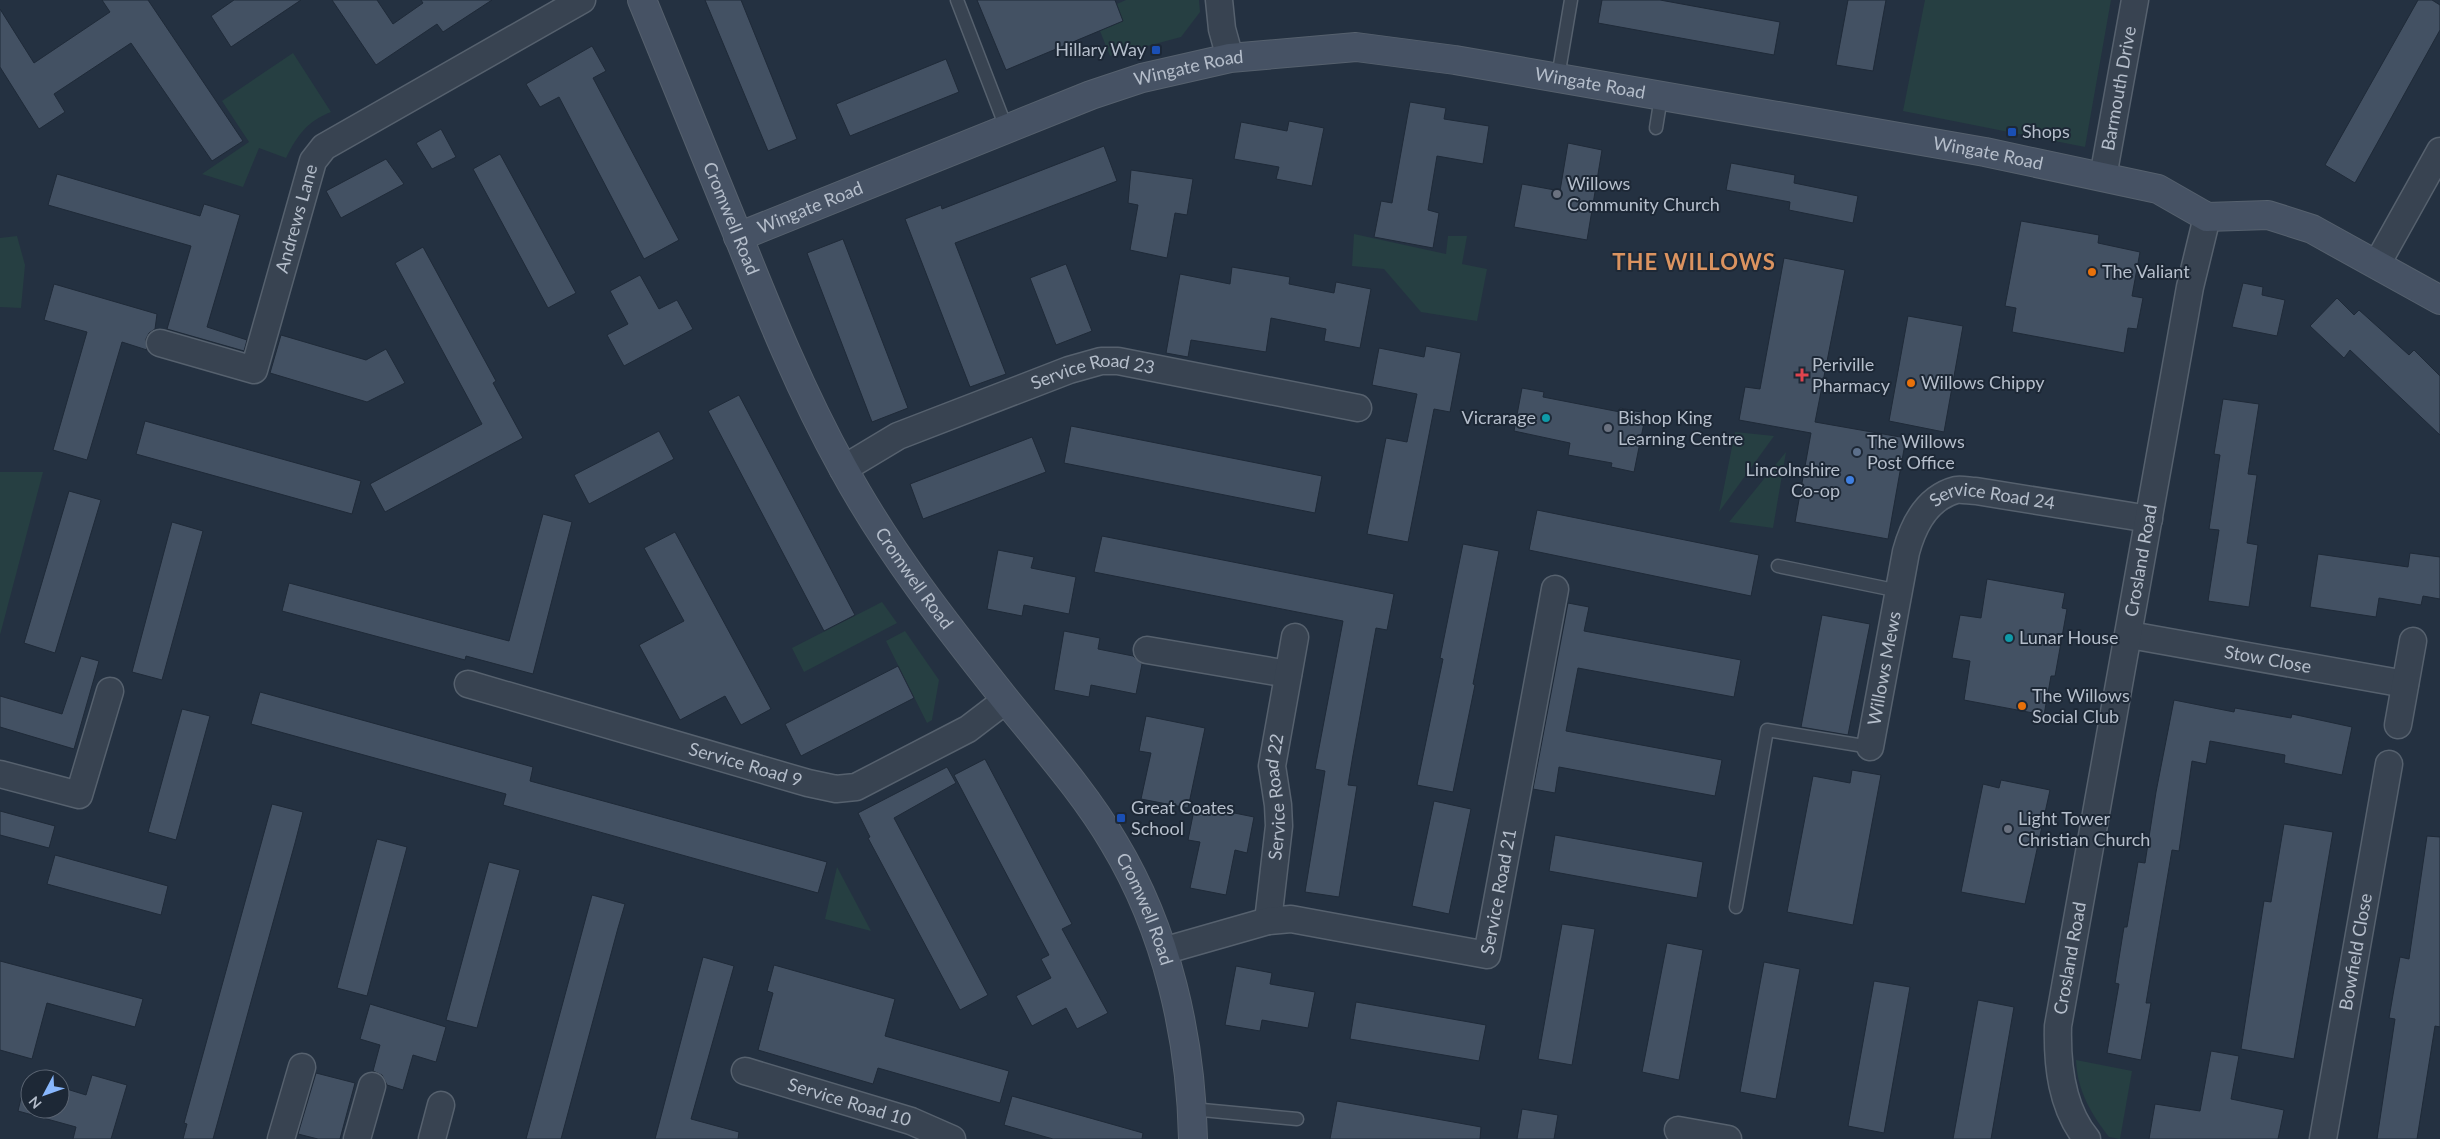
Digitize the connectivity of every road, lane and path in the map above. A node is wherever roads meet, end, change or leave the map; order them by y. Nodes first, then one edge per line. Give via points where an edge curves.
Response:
1 (582, 0) edge
2 (642, 0) edge
3 (957, 0) edge
4 (1219, 0) edge
5 (1571, 0) edge
6 (2135, 0) edge
7 (1230, 58) junction
8 (1558, 77) junction
9 (1661, 97) junction
10 (1656, 128) dead end
11 (1007, 130) junction
12 (2440, 151) edge
13 (2103, 177) junction
14 (2207, 217) junction
15 (738, 237) junction
16 (2377, 264) junction
17 (2440, 300) edge
18 (160, 343) dead end
19 (1358, 408) dead end
20 (843, 469) junction
21 (2149, 519) junction
22 (1778, 566) dead end
23 (1555, 590) dead end
24 (1899, 591) junction
25 (2130, 635) junction
26 (1295, 637) dead end
27 (2412, 641) dead end
28 (1147, 650) dead end
29 (1288, 674) junction
30 (468, 684) dead end
31 (2405, 684) junction
32 (110, 691) dead end
33 (1006, 700) junction
34 (2398, 725) dead end
35 (1870, 747) joint
36 (2389, 764) dead end
37 (0, 774) edge
38 (1736, 906) dead end
39 (1268, 921) junction
40 (1163, 951) junction
41 (302, 1066) dead end
42 (744, 1071) dead end
43 (372, 1086) dead end
44 (441, 1106) dead end
45 (1192, 1109) junction
46 (1297, 1119) dead end
47 (1678, 1130) dead end
48 (2085, 1138) edge
49 (281, 1139) edge
50 (357, 1139) edge
51 (432, 1139) edge
52 (952, 1139) edge
53 (1193, 1139) edge
54 (1728, 1139) edge
55 (2323, 1139) edge

1 - 18 street, Andrews Lane via 324,147 313,161 254,370
2 - 15 street, Cromwell Road
3 - 11 lane
4 - 7 street
5 - 8 lane
6 - 13 street, Barmouth Drive
7 - 8 street, Wingate Road via 1356,47
7 - 11 street, Wingate Road via 1142,78
8 - 9 street, Wingate Road
9 - 10 lane
9 - 13 street, Wingate Road via 1985,152
11 - 15 street, Wingate Road
12 - 16 street
13 - 14 street, Wingate Road via 2158,190
14 - 16 street via 2268,215 2312,229
14 - 21 street, Crosland Road via 2190,287
15 - 20 street, Cromwell Road via 780,341
16 - 17 street
19 - 20 street, Service Road 23 via 1118,361 1102,361 1069,370 898,436
20 - 33 street, Cromwell Road via 890,547
21 - 24 street, Service Road 24 via 1996,493 1956,490 1923,512 1913,528
21 - 25 street, Crosland Road
22 - 24 lane
23 - 39 street, Service Road 21 via 1487,954 1318,923 1291,919
24 - 35 street, Willows Mews
25 - 31 street, Stow Close
25 - 48 street, Crosland Road via 2058,1026 2060,1074 2067,1102
26 - 29 street, Service Road 22
27 - 31 street
28 - 29 street
29 - 39 street, Service Road 22 via 1272,766 1279,826
30 - 33 street, Service Road 9 via 808,783 836,788 856,787 900,766 968,729
31 - 34 street
32 - 37 street via 79,795
33 - 40 street, Cromwell Road via 1114,843 1142,898
35 - 38 lane via 1766,730
36 - 55 street, Bowfield Close
39 - 40 street, Service Road 21
40 - 45 street, Cromwell Road via 1187,1052
41 - 49 street
42 - 52 street, Service Road 10 via 911,1121
43 - 50 street
44 - 51 street
45 - 46 lane
45 - 53 street, Cromwell Road
47 - 54 street

